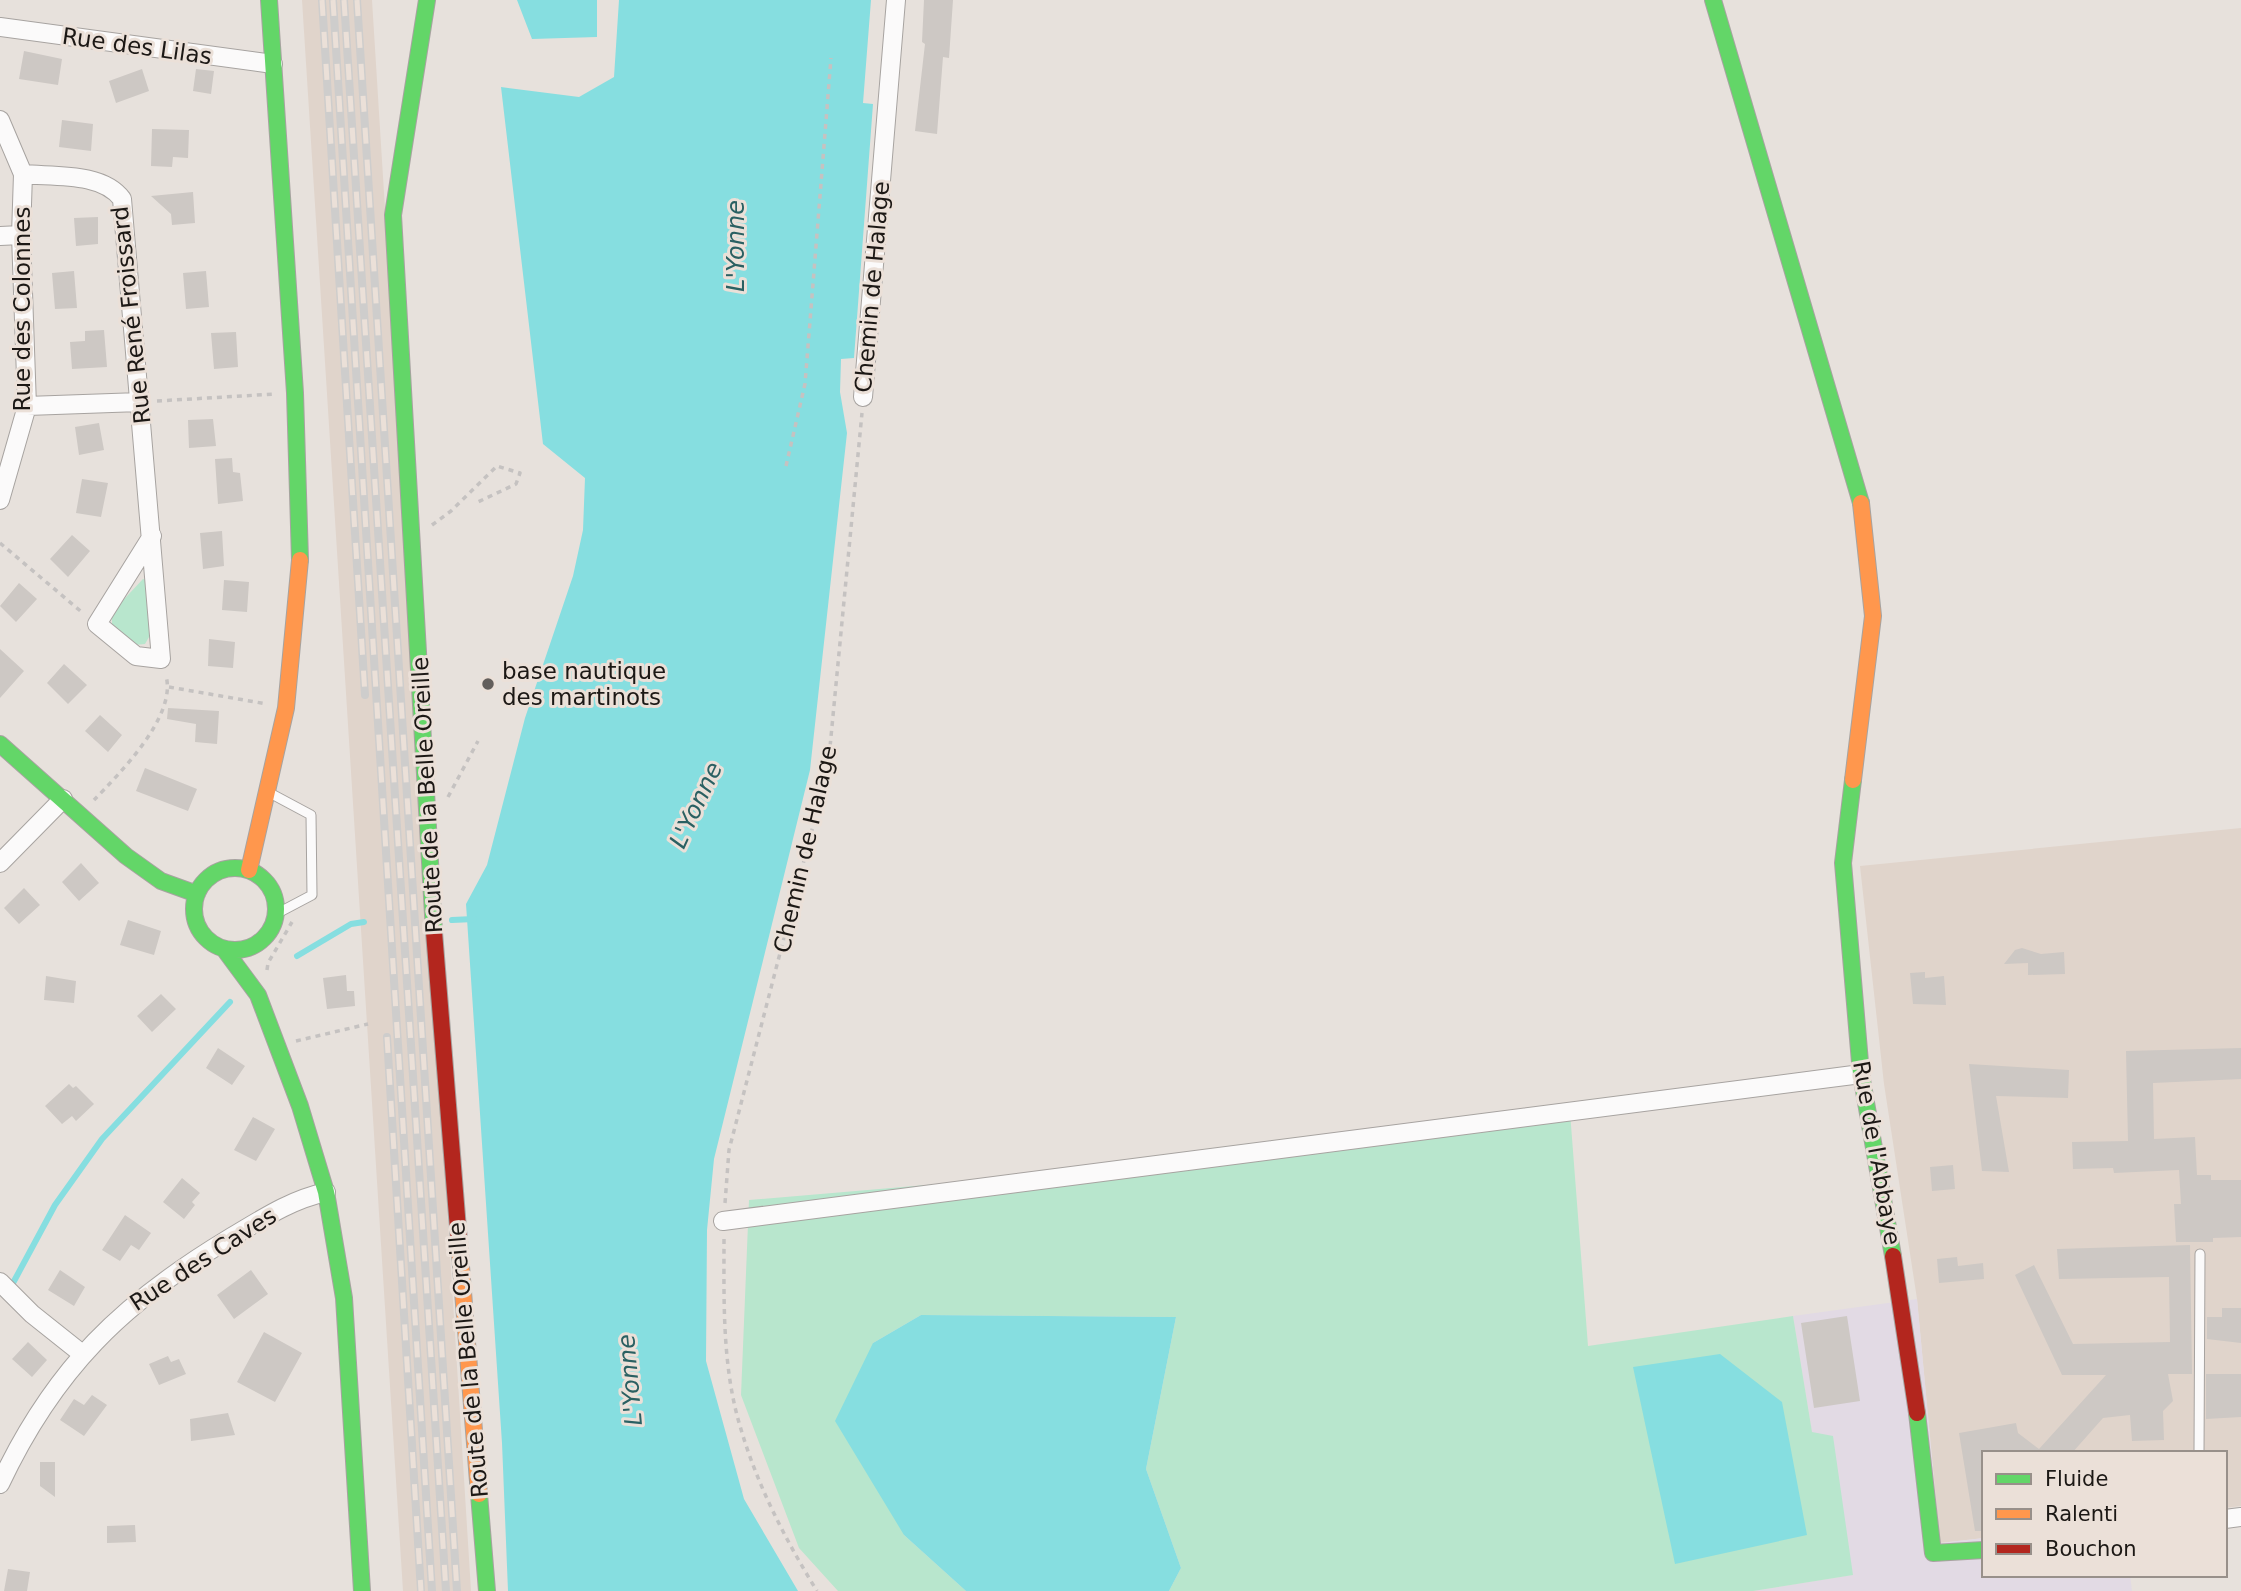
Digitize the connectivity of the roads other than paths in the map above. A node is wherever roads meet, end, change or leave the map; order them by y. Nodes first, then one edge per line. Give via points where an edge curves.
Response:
1 (269, 0) edge
2 (427, 0) edge
3 (896, 0) edge
4 (1713, 0) edge
5 (0, 27) edge
6 (273, 64) junction
7 (0, 120) edge
8 (23, 174) junction
9 (21, 235) junction
10 (0, 236) edge
11 (863, 397) road end
12 (140, 402) junction
13 (27, 406) junction
14 (0, 500) edge
15 (152, 536) junction
16 (0, 744) edge
17 (268, 792) junction
18 (63, 799) junction
19 (0, 863) edge
20 (249, 870) junction
21 (197, 894) junction
22 (276, 914) junction
23 (263, 939) junction
24 (224, 949) junction
25 (258, 995) junction
26 (1861, 1074) junction
27 (326, 1192) junction
28 (723, 1221) road end
29 (2200, 1254) dead end
30 (0, 1282) edge
31 (81, 1353) junction
32 (2199, 1451) edge
33 (0, 1484) edge
34 (1982, 1550) edge
35 (362, 1591) edge
36 (487, 1591) edge

1 - 6 street
2 - 36 street, Route de la Belle Oreille via 393,215 433,920
3 - 11 street, Chemin de Halage
4 - 26 street, Rue de l'Abbaye via 1861,503 1873,616 1843,863
5 - 6 street, Rue des Lilas
6 - 17 street via 295,393 300,569 286,708
7 - 8 street, Rue des Colonnes
8 - 9 street, Rue des Colonnes
8 - 12 street, Rue René Froissard via 102,182 122,199
9 - 10 street
9 - 13 street, Rue des Colonnes
12 - 13 street
12 - 15 street, Rue René Froissard
13 - 14 street, Rue des Colonnes
15 - 15 street, Rue René Froissard via 161,659 136,656 97,624
16 - 18 street
17 - 20 street
17 - 22 lane via 311,815 312,895
18 - 19 street
18 - 21 street via 161,881
20 - 21 street via 224,869 212,874
20 - 22 street via 270,887
21 - 24 street via 195,921 212,943
22 - 23 street
23 - 24 street via 238,950
23 - 25 street
24 - 25 street
25 - 27 street via 308,1128
26 - 28 street
26 - 34 street, Rue de l'Abbaye via 1910,1355 1934,1553
27 - 31 street, Rue des Caves via 291,1202 195,1259 125,1310
27 - 35 street via 344,1298
29 - 32 lane
30 - 31 street
31 - 33 street, Rue des Caves via 22,1436

